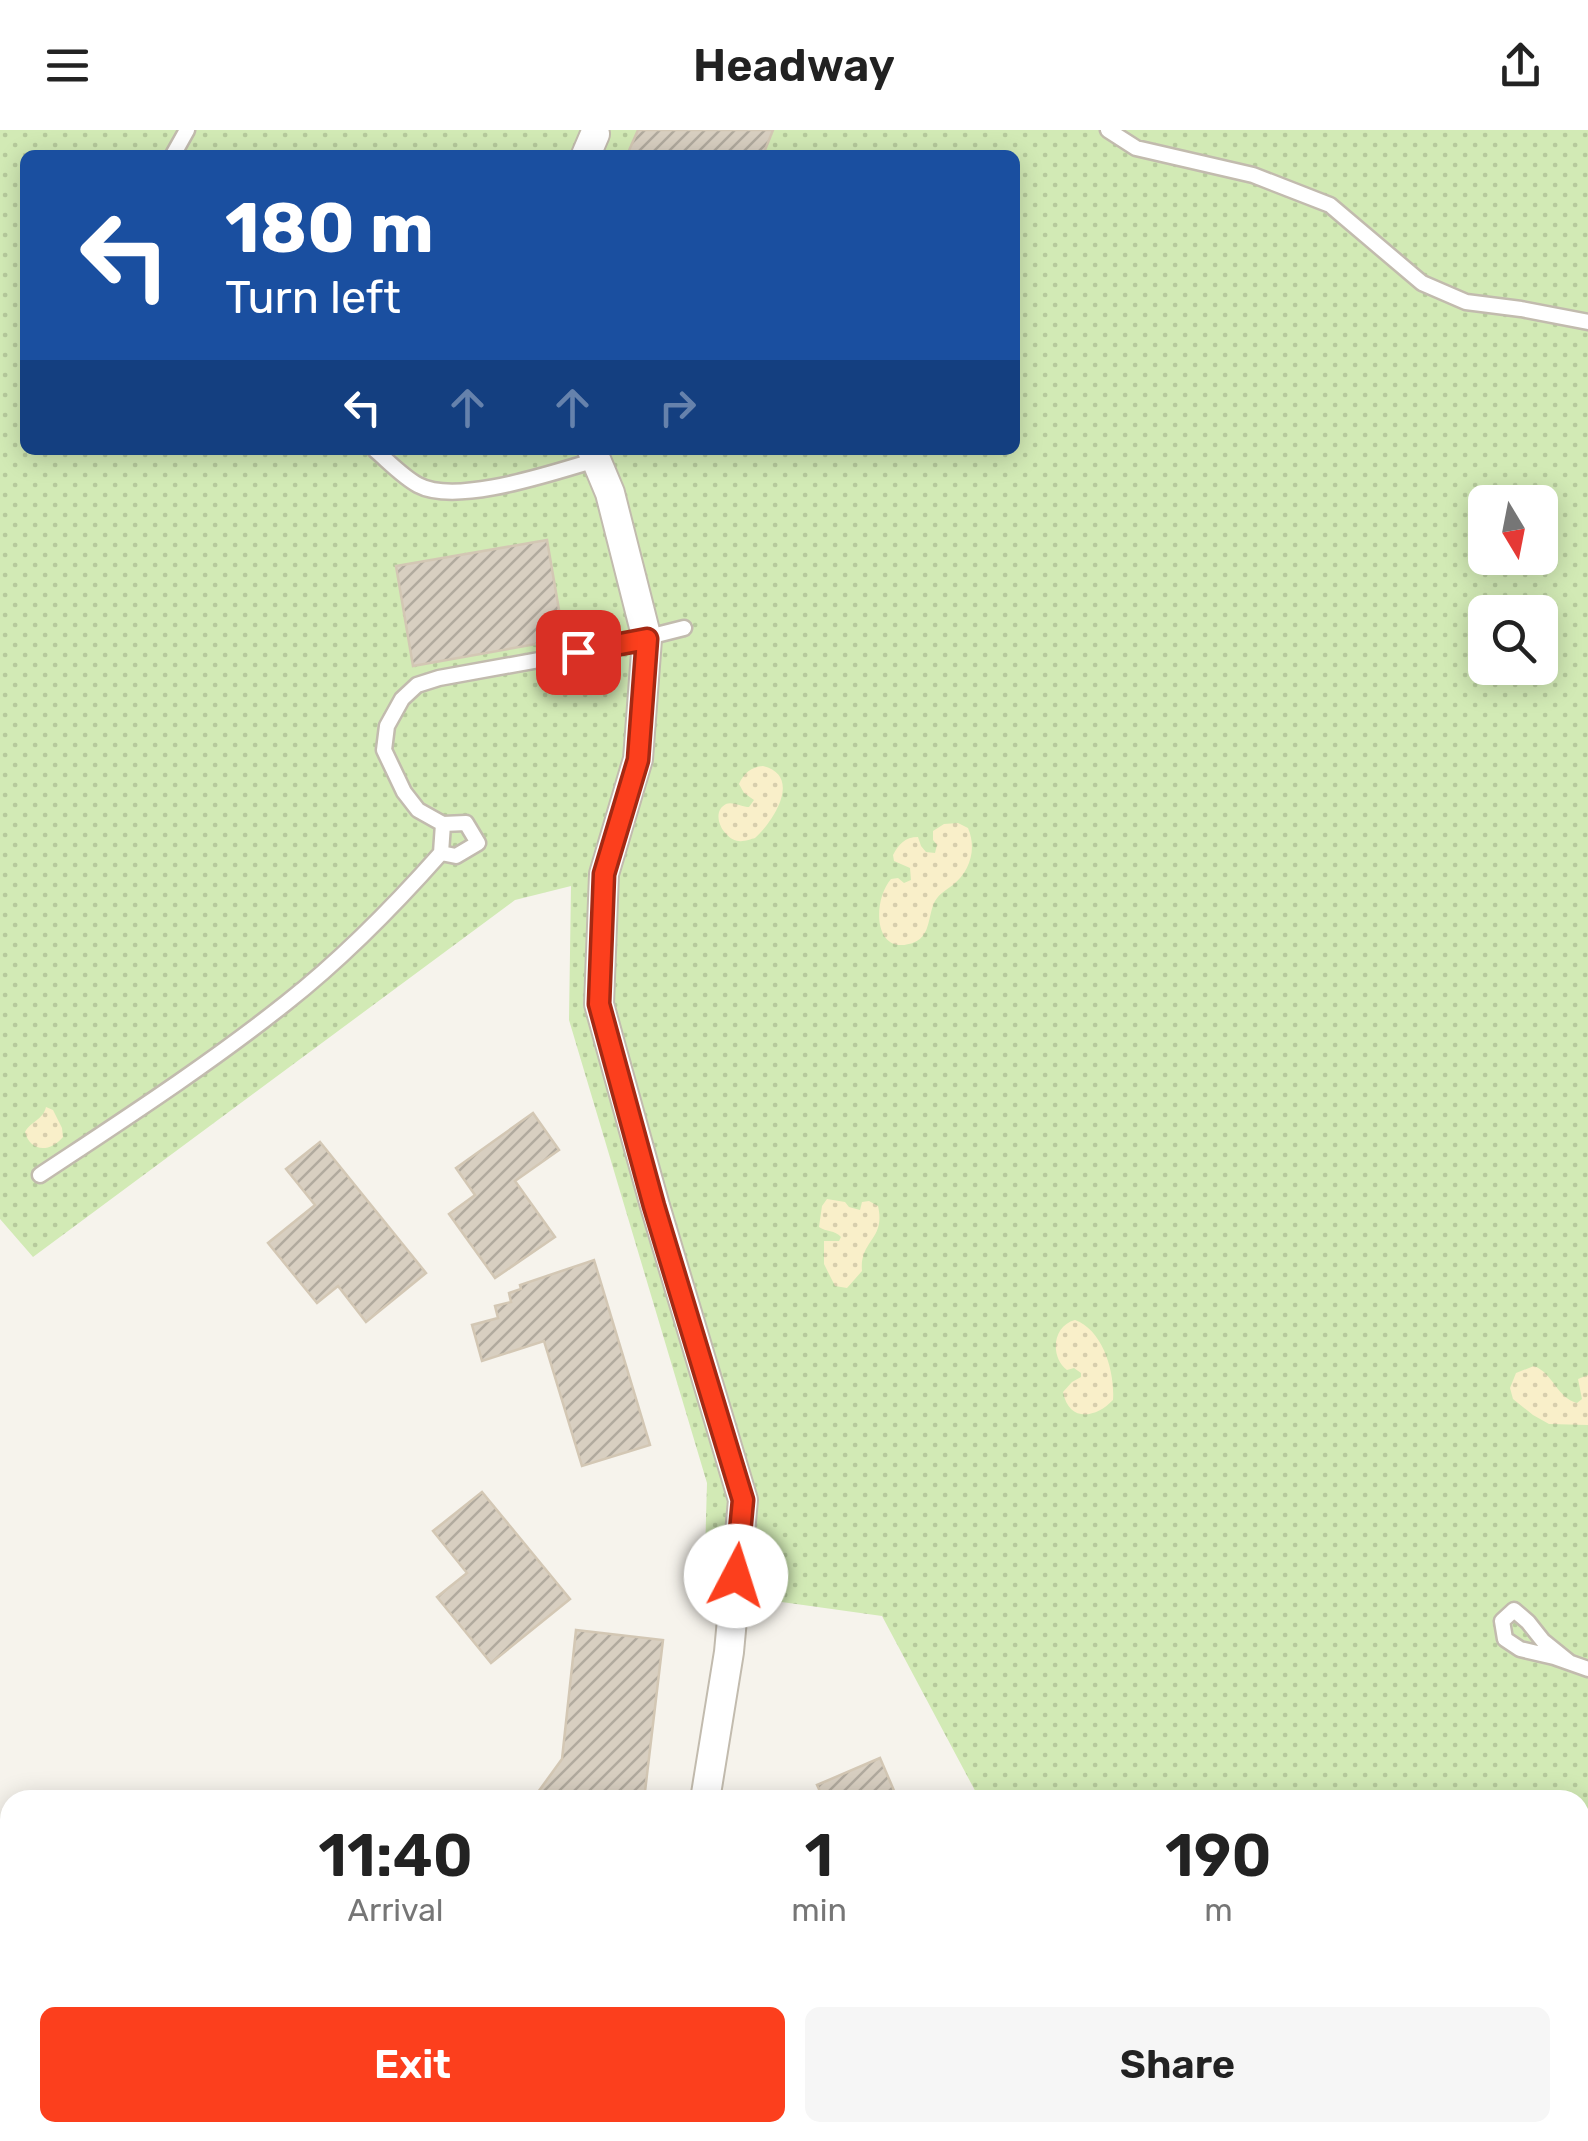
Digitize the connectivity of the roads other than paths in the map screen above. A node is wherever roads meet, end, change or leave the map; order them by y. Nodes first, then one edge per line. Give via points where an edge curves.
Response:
1 (1108, 130) edge
2 (1588, 322) edge
3 (381, 455) edge
4 (594, 455) edge
5 (684, 628) dead end
6 (647, 639) junction
7 (443, 824) junction
8 (441, 853) junction
9 (40, 1175) dead end
10 (1568, 1662) junction
11 (1588, 1669) edge
12 (707, 1790) edge

1 - 2 lane via 1136,148 1253,174 1330,204 1422,283 1466,302
3 - 4 lane via 420,486 458,492 526,480
4 - 6 street
5 - 6 lane
6 - 7 lane via 439,678 402,698 387,726 384,750 418,810
6 - 12 street via 638,760 604,874 599,1004 743,1500 729,1652
7 - 8 lane
7 - 8 lane via 466,822 478,843 456,856
8 - 9 lane via 288,1002
10 - 10 lane via 1520,1649 1505,1638 1502,1621 1514,1610
10 - 11 lane

